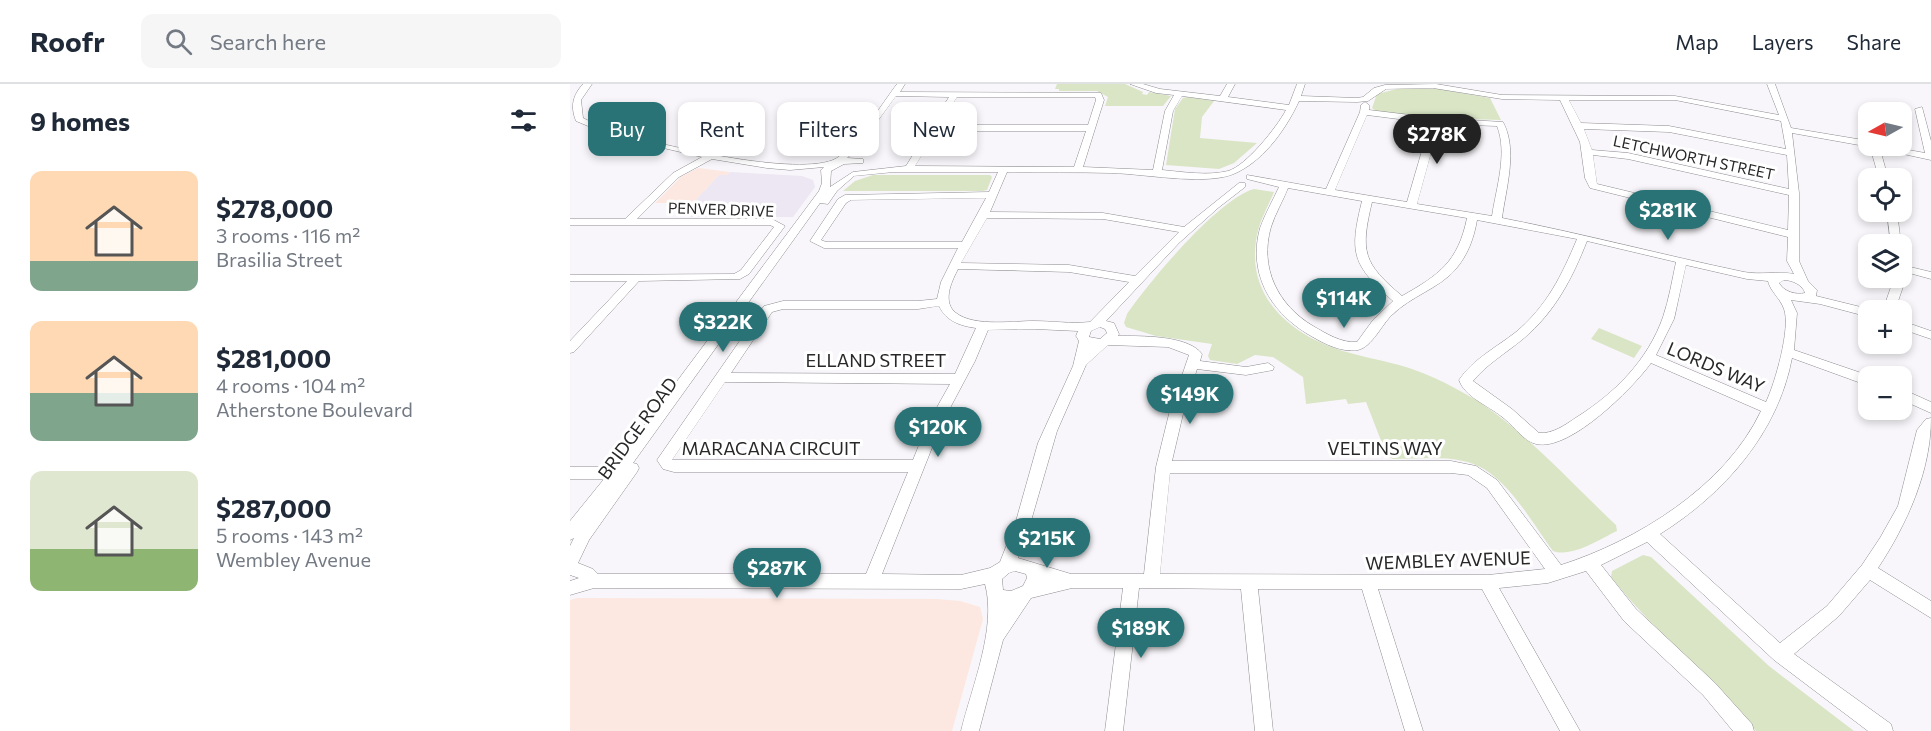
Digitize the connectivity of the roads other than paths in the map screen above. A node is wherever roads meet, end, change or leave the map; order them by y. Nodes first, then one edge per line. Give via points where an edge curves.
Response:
1 (578, 84) edge
2 (588, 84) edge
3 (901, 84) edge
4 (910, 84) edge
5 (979, 84) edge
6 (1134, 84) edge
7 (1231, 84) edge
8 (1301, 84) edge
9 (1771, 84) edge
10 (1376, 86) edge
11 (1442, 86) edge
12 (1161, 87) edge
13 (570, 90) edge
14 (1180, 93) junction
15 (898, 94) junction
16 (955, 94) junction
17 (973, 94) junction
18 (1563, 97) junction
19 (1223, 98) junction
20 (1297, 98) junction
21 (1361, 100) junction
22 (950, 102) edge
23 (573, 105) edge
24 (1292, 108) junction
25 (1919, 109) dead end
26 (1364, 111) junction
27 (1785, 119) junction
28 (1435, 121) junction
29 (570, 123) edge
30 (588, 124) edge
31 (1579, 126) junction
32 (977, 128) edge
33 (1091, 128) junction
34 (1787, 130) junction
35 (588, 132) edge
36 (1858, 142) edge
37 (666, 148) edge
38 (666, 152) edge
39 (1587, 152) junction
40 (1791, 153) junction
41 (1912, 153) edge
42 (917, 156) edge
43 (709, 157) junction
44 (1930, 157) edge
45 (699, 162) junction
46 (861, 162) junction
47 (1249, 162) junction
48 (836, 163) junction
49 (894, 169) junction
50 (909, 169) junction
51 (1004, 169) junction
52 (1078, 169) junction
53 (1158, 172) junction
54 (827, 176) junction
55 (853, 176) junction
56 (1227, 177) junction
57 (1247, 179) junction
58 (1280, 184) junction
59 (1330, 191) junction
60 (1794, 193) junction
61 (993, 195) junction
62 (1223, 197) junction
63 (1368, 197) junction
64 (1412, 204) junction
65 (984, 215) junction
66 (1473, 215) junction
67 (1497, 220) junction
68 (570, 222) edge
69 (628, 222) junction
70 (1186, 230) junction
71 (1794, 235) junction
72 (1583, 237) junction
73 (964, 245) junction
74 (1682, 260) junction
75 (1793, 261) junction
76 (955, 266) junction
77 (1912, 271) edge
78 (1931, 276) edge
79 (570, 278) edge
80 (636, 278) junction
81 (1137, 280) junction
82 (1779, 284) junction
83 (1806, 291) junction
84 (1401, 301) junction
85 (943, 302) junction
86 (1115, 307) junction
87 (1858, 310) edge
88 (1791, 313) junction
89 (1092, 325) junction
90 (983, 326) junction
91 (1912, 328) edge
92 (1065, 329) junction
93 (1108, 335) junction
94 (1931, 335) edge
95 (1084, 339) junction
96 (570, 349) edge
97 (1787, 352) junction
98 (1649, 357) junction
99 (1081, 362) junction
100 (1193, 363) junction
101 (1268, 367) dead end
102 (720, 377) junction
103 (1858, 377) edge
104 (959, 379) junction
105 (1912, 399) edge
106 (1931, 408) edge
107 (1770, 409) junction
108 (1931, 423) edge
109 (916, 466) junction
110 (1163, 467) junction
111 (570, 473) edge
112 (617, 473) junction
113 (1021, 530) junction
114 (570, 533) edge
115 (1649, 534) junction
116 (1588, 562) junction
117 (570, 568) edge
118 (1030, 568) junction
119 (1001, 570) junction
120 (1868, 570) junction
121 (1557, 573) junction
122 (594, 581) junction
123 (1072, 581) junction
124 (871, 582) junction
125 (961, 582) junction
126 (1132, 582) junction
127 (1151, 582) junction
128 (1369, 582) junction
129 (1488, 582) junction
130 (1249, 583) junction
131 (570, 588) edge
132 (1027, 592) junction
133 (997, 594) junction
134 (1931, 610) edge
135 (996, 636) junction
136 (1780, 654) junction
137 (970, 731) edge
138 (1114, 731) edge
139 (1264, 731) edge
140 (1414, 731) edge
141 (1571, 731) edge
142 (1745, 731) edge
143 (1884, 731) edge

1 - 13 street
2 - 23 street
3 - 15 street
4 - 15 street
5 - 17 street
6 - 12 street
7 - 19 street
8 - 20 street
9 - 27 street
10 - 11 street
10 - 21 street
11 - 18 street via 1495,96
12 - 14 street
14 - 19 street
14 - 53 street via 1169,111
15 - 16 street
15 - 46 street via 864,148
15 - 48 street
16 - 17 street
16 - 22 street
17 - 33 street via 1095,94 1100,98
18 - 27 street via 1675,98
18 - 31 street
19 - 24 street
20 - 21 street
20 - 24 street
21 - 26 street via 1366,106
23 - 30 street via 579,119
24 - 47 street via 1273,137
25 - 44 street
26 - 28 street
26 - 59 street
27 - 34 street
28 - 64 street
28 - 67 street via 1502,126 1505,151
29 - 35 street
31 - 39 street
31 - 40 street via 1663,128
32 - 33 street
33 - 52 street
34 - 36 street
34 - 40 street
37 - 43 street
38 - 45 street
39 - 60 street, LETCHWORTH STREET via 1628,156
39 - 71 street via 1590,182 1596,188
40 - 60 street
41 - 44 street
42 - 50 street
43 - 45 street
43 - 48 street via 804,167
45 - 54 street
45 - 69 street via 676,176
46 - 48 street
46 - 49 street
46 - 55 street via 864,166
47 - 56 street
47 - 57 street
48 - 54 street, BRIDGE ROAD via 826,170
49 - 50 street
49 - 55 street
50 - 51 street
51 - 52 street
51 - 61 street
52 - 53 street
53 - 56 street
54 - 55 street
54 - 112 street, BRIDGE ROAD via 824,191
55 - 117 street, BRIDGE ROAD via 834,189 802,232 583,536
56 - 57 street
56 - 57 street
56 - 62 street
57 - 58 street
57 - 62 street
58 - 59 street
58 - 84 street via 1263,241 1267,283 1283,310 1322,336 1356,346
59 - 63 street
60 - 71 street
61 - 65 street
61 - 73 street via 849,196 815,241 824,245
62 - 70 street
63 - 64 street
63 - 84 street via 1358,236 1359,252 1372,277
64 - 66 street
65 - 70 street via 1103,216
65 - 73 street
66 - 67 street
66 - 84 street via 1467,244 1454,265
67 - 72 street
68 - 69 street, PENVER DRIVE
69 - 80 street, PENVER DRIVE via 780,224 745,272 736,277
70 - 81 street
71 - 75 street
72 - 74 street
72 - 98 street via 1558,296 1525,332 1485,359 1466,383 1535,438 1547,440 1609,400
73 - 76 street
74 - 82 street
74 - 98 street via 1666,326
75 - 82 street
75 - 83 street
76 - 81 street via 1055,266
76 - 85 street
77 - 78 street
79 - 80 street, PENVER DRIVE
80 - 96 street
81 - 86 street
82 - 83 street
82 - 83 street via 1796,298
82 - 88 street
83 - 87 street
83 - 88 street
85 - 90 street via 960,320
85 - 102 street, MARACANA CIRCUIT via 773,307 765,312
86 - 89 street
86 - 93 street
88 - 97 street, WEMBLEY AVENUE
89 - 92 street
89 - 93 street
89 - 95 street via 1083,333
90 - 92 street
90 - 104 street
91 - 94 street
92 - 95 street
93 - 95 street
93 - 99 street
93 - 100 street via 1192,349 1196,354
95 - 99 street
97 - 103 street
97 - 107 street, WEMBLEY AVENUE
98 - 107 street, LORDS WAY
99 - 113 street via 1045,442
100 - 101 street via 1246,371
100 - 110 street
102 - 104 street, ELLAND STREET
102 - 109 street, MARACANA CIRCUIT via 666,454 664,460 668,465
104 - 109 street
105 - 106 street
107 - 115 street, WEMBLEY AVENUE via 1725,475
108 - 120 street via 1924,430 1905,506
109 - 124 street
110 - 121 street, VELTINS WAY via 1471,470 1492,484
110 - 127 street
111 - 112 street
112 - 114 street, BRIDGE ROAD
113 - 118 street
113 - 119 street
115 - 116 street, WEMBLEY AVENUE
115 - 136 street
116 - 121 street, WEMBLEY AVENUE
116 - 142 street via 1636,622 1709,689
117 - 122 street
118 - 119 street via 1017,563
118 - 123 street, WEMBLEY AVENUE
118 - 132 street via 1035,578
119 - 125 street
119 - 133 street via 993,584
120 - 134 street
120 - 136 street via 1833,611
121 - 129 street, WEMBLEY AVENUE
122 - 124 street
122 - 131 street
123 - 126 street, WEMBLEY AVENUE
123 - 132 street, WEMBLEY AVENUE
124 - 125 street
125 - 133 street
126 - 127 street, WEMBLEY AVENUE
126 - 138 street
127 - 130 street, WEMBLEY AVENUE
128 - 129 street, WEMBLEY AVENUE
128 - 130 street, WEMBLEY AVENUE
128 - 140 street
129 - 141 street
130 - 139 street
132 - 133 street via 1013,599
132 - 135 street
133 - 135 street
135 - 137 street
136 - 143 street

